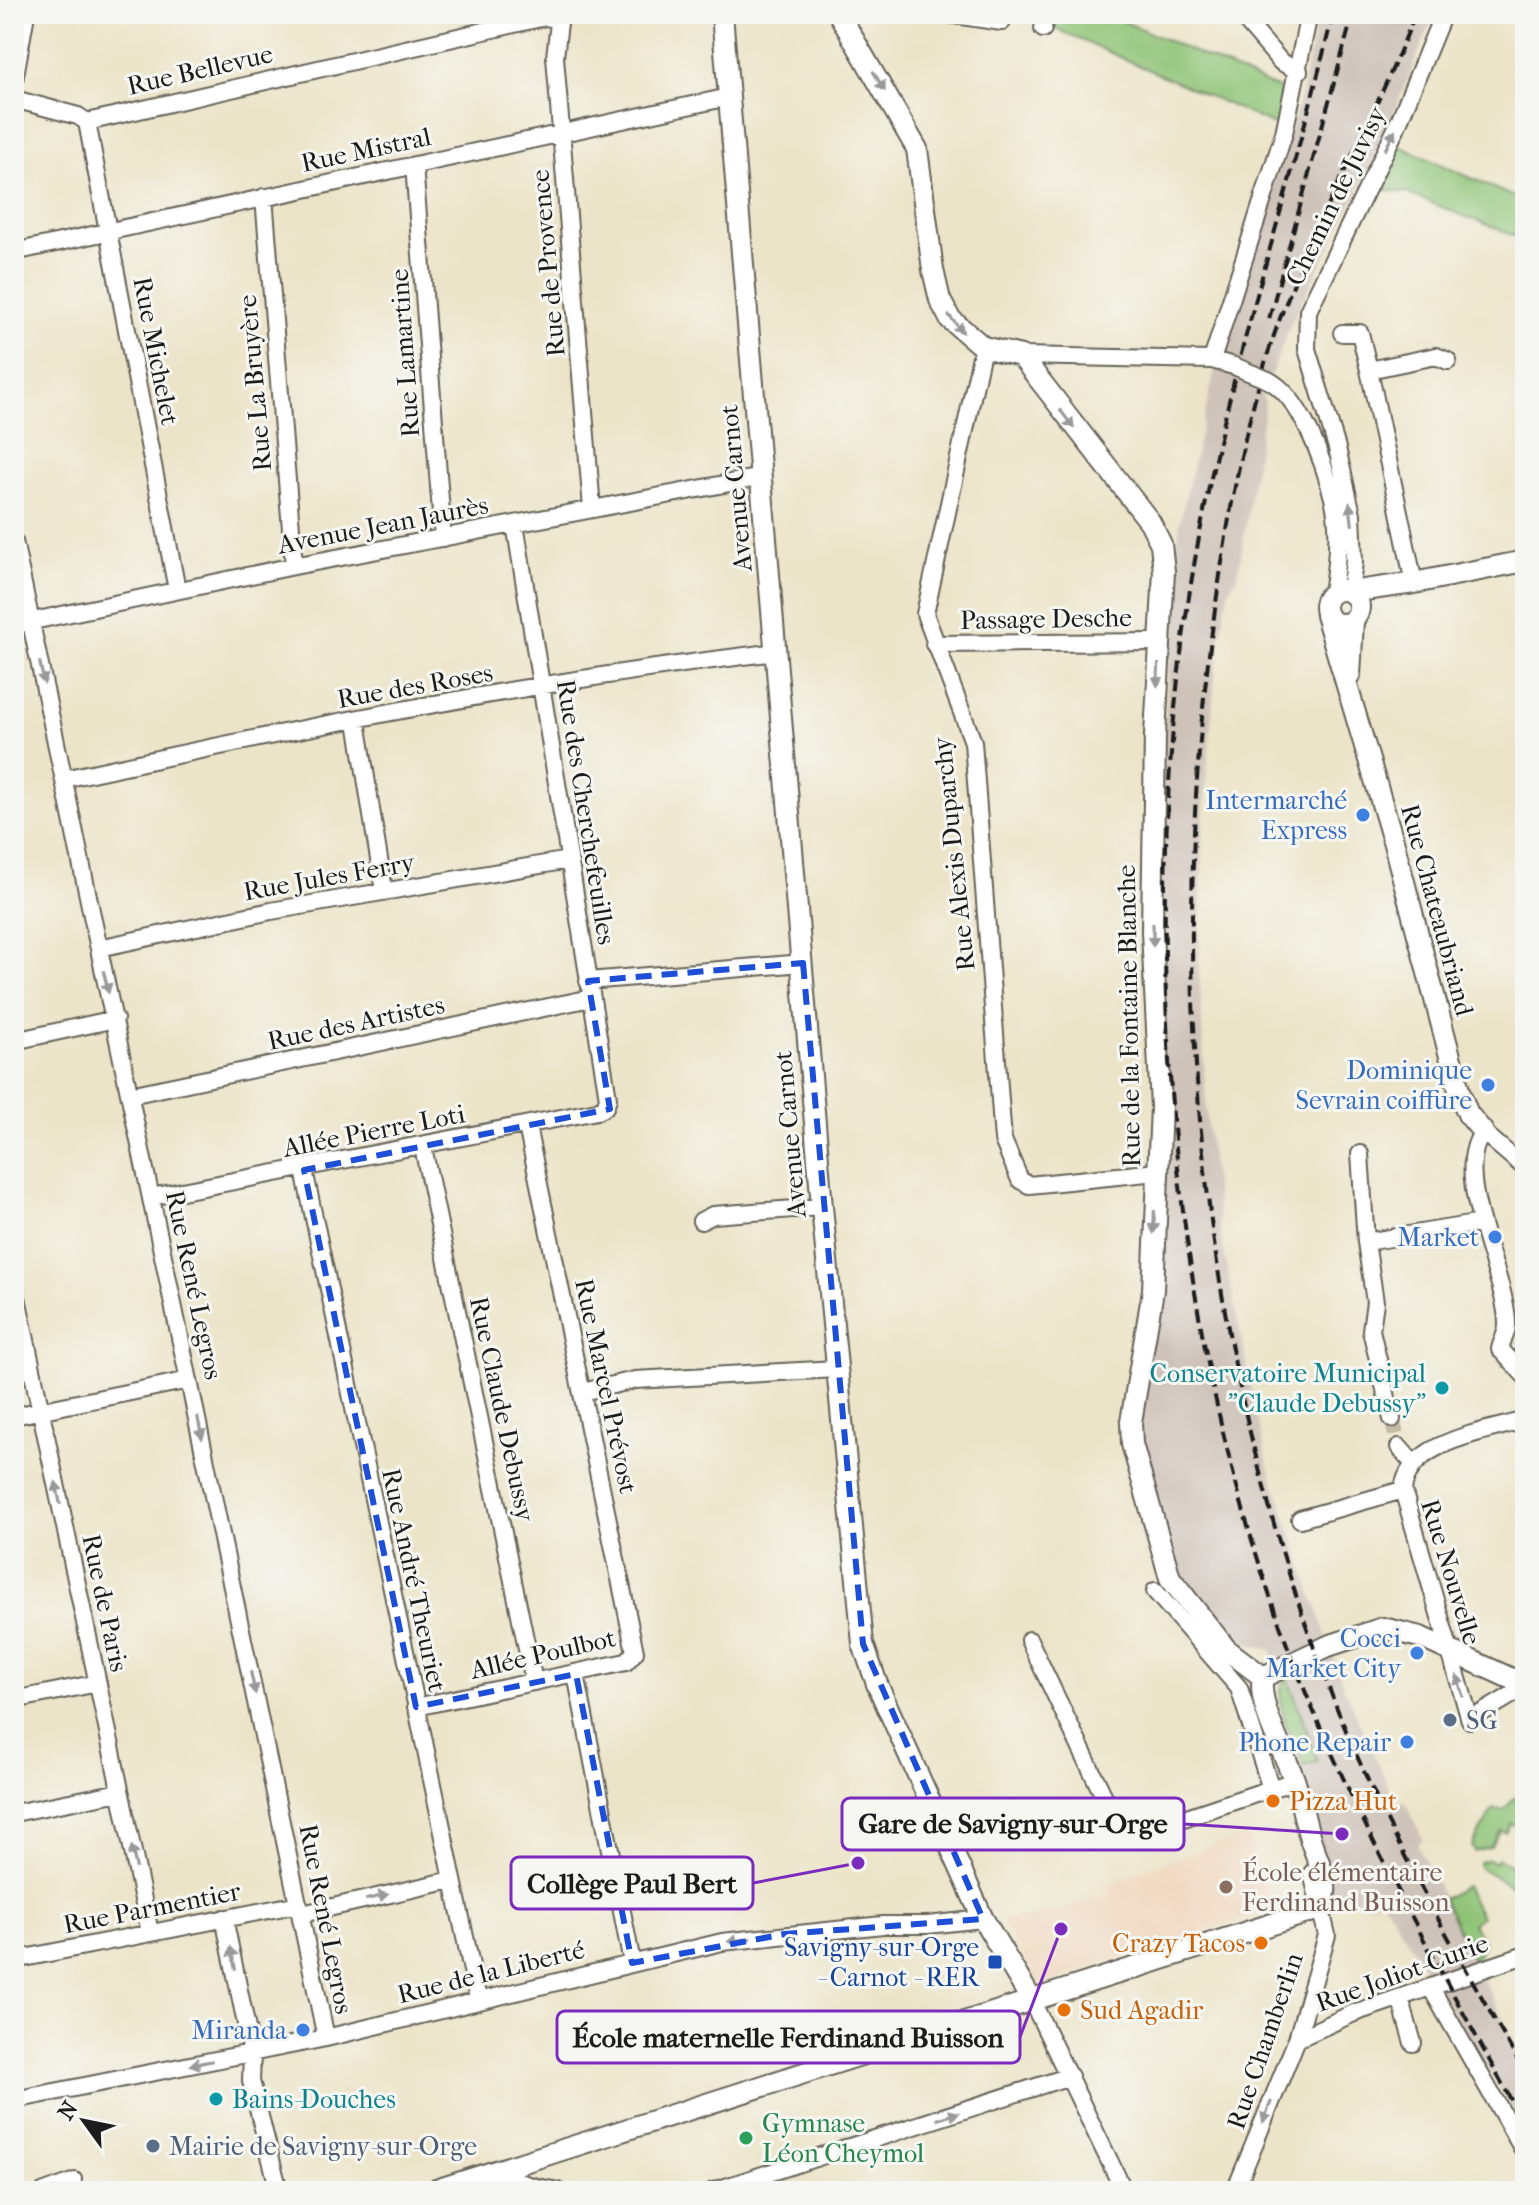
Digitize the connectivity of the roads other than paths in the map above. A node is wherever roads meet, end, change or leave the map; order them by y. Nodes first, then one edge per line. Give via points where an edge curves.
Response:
1 (26, 14) edge
2 (722, 14) edge
3 (839, 14) edge
4 (948, 14) edge
5 (1240, 14) edge
6 (1309, 14) edge
7 (1443, 14) edge
8 (560, 17) edge
9 (1002, 22) dead end
10 (1299, 71) junction
11 (14, 81) edge
12 (729, 97) junction
13 (14, 99) edge
14 (87, 122) junction
15 (561, 132) junction
16 (414, 165) junction
17 (264, 197) junction
18 (109, 231) junction
19 (14, 252) edge
20 (1342, 333) dead end
21 (983, 347) junction
22 (1021, 356) junction
23 (1212, 360) junction
24 (1448, 361) dead end
25 (1369, 370) junction
26 (761, 477) junction
27 (592, 509) junction
28 (515, 524) junction
29 (443, 538) junction
30 (14, 541) edge
31 (1525, 561) edge
32 (294, 566) junction
33 (1414, 583) junction
34 (177, 590) junction
35 (1341, 592) junction
36 (1326, 615) junction
37 (1356, 617) junction
38 (22, 623) edge
39 (1160, 642) junction
40 (934, 644) junction
41 (777, 652) junction
42 (541, 687) junction
43 (1351, 695) junction
44 (357, 721) junction
45 (64, 779) junction
46 (569, 860) junction
47 (384, 891) junction
48 (99, 948) junction
49 (803, 963) junction
50 (588, 981) junction
51 (591, 998) junction
52 (115, 1019) junction
53 (14, 1041) edge
54 (130, 1095) junction
55 (605, 1107) joint
56 (527, 1126) junction
57 (1483, 1132) junction
58 (423, 1147) junction
59 (1360, 1154) dead end
60 (1525, 1168) edge
61 (304, 1170) junction
62 (1157, 1172) junction
63 (151, 1197) junction
64 (822, 1207) junction
65 (701, 1221) dead end
66 (1481, 1223) junction
67 (1366, 1242) junction
68 (14, 1283) edge
69 (837, 1369) junction
70 (1525, 1376) edge
71 (189, 1380) junction
72 (582, 1392) junction
73 (40, 1409) junction
74 (14, 1416) edge
75 (1392, 1419) tunnel mouth
76 (1525, 1420) edge
77 (1399, 1447) tunnel mouth
78 (1413, 1463) junction
79 (1403, 1490) junction
80 (1300, 1519) dead end
81 (1155, 1591) dead end
82 (1029, 1640) dead end
83 (1450, 1652) junction
84 (633, 1657) joint
85 (576, 1674) junction
86 (1263, 1677) junction
87 (534, 1682) junction
88 (98, 1683) junction
89 (1525, 1686) edge
90 (14, 1700) edge
91 (416, 1707) junction
92 (1294, 1781) junction
93 (1271, 1789) junction
94 (120, 1792) junction
95 (14, 1813) edge
96 (1313, 1849) junction
97 (452, 1880) junction
98 (1317, 1900) junction
99 (300, 1909) junction
100 (224, 1918) junction
101 (983, 1919) junction
102 (150, 1933) junction
103 (1525, 1955) edge
104 (14, 1960) edge
105 (632, 1963) junction
106 (1431, 1988) junction
107 (1400, 1998) junction
108 (478, 1999) junction
109 (1031, 1999) junction
110 (326, 2038) junction
111 (1297, 2039) junction
112 (1413, 2043) dead end
113 (252, 2053) junction
114 (1070, 2076) junction
115 (14, 2100) edge
116 (1525, 2153) edge
117 (505, 2168) junction
118 (1122, 2190) edge
119 (42, 2191) edge
120 (73, 2191) edge
121 (279, 2191) edge
122 (433, 2191) edge
123 (558, 2191) edge
124 (713, 2191) edge
125 (1235, 2191) edge

1 - 11 street
2 - 12 street, Avenue Carnot
3 -> 21 street via 917,149 940,300 950,319
4 - 9 street
5 - 10 street via 1281,62
6 - 10 street
35 -> 7 street, Chemin de Juvisy via 1354,562 1352,514 1307,349 1308,311 1395,131
8 - 14 street, Rue Bellevue
8 - 15 street, Rue de Provence via 555,57
10 - 23 street via 1257,225
12 - 15 street, Rue Mistral
12 - 26 street, Avenue Carnot
13 - 14 street
14 - 18 street, Rue Michelet
15 - 16 street, Rue Mistral
15 - 27 street, Rue de Provence
16 - 17 street, Rue Mistral
16 - 29 street, Rue Lamartine
17 - 18 street, Rue Mistral
17 - 32 street, Rue La Bruyère
18 - 19 street, Rue Mistral
18 - 34 street, Rue Michelet
20 - 25 street via 1360,333
21 - 22 street
21 - 40 street, Rue Alexis Duparchy via 925,614
22 - 23 street
22 -> 39 street, Rue de la Fontaine Blanche via 1157,533 1164,571
23 - 35 street, bridge via 1268,380 1294,400 1333,498
24 - 25 street via 1436,356
25 - 33 street
26 - 27 street, Avenue Jean Jaurès
26 - 41 street, Avenue Carnot
27 - 28 street, Avenue Jean Jaurès
28 - 29 street, Avenue Jean Jaurès
28 - 42 street, Rue des Cherchefeuilles
29 - 32 street, Avenue Jean Jaurès
30 - 38 street, Rue René Legros
31 - 33 street
32 - 34 street, Avenue Jean Jaurès
33 - 35 street
33 - 37 street via 1376,600
34 - 38 street, Avenue Jean Jaurès
35 - 36 street via 1324,605
35 - 37 street via 1357,599
36 - 37 street via 1338,624
36 - 43 street, Rue Chateaubriand
37 - 43 street, Rue Chateaubriand via 1349,661
38 -> 45 street, Rue René Legros
39 - 40 street, Passage Desche
39 -> 62 street, Rue de la Fontaine Blanche via 1152,932 1161,1107
40 - 62 street, Rue Alexis Duparchy via 973,742 1003,1140 1017,1175 1035,1186
41 - 42 street, Rue des Roses
41 - 49 street, Avenue Carnot
42 - 44 street, Rue des Roses
42 - 46 street, Rue des Cherchefeuilles
43 - 57 street, Rue Chateaubriand via 1460,1094
44 - 45 street, Rue des Roses
44 - 47 street
45 - 48 street, Rue René Legros
46 - 47 street, Rue Jules Ferry
46 - 50 street, Rue des Cherchefeuilles
47 - 48 street, Rue Jules Ferry
48 -> 52 street, Rue René Legros
49 - 50 street
49 - 64 street, Avenue Carnot
50 - 51 street, Rue des Cherchefeuilles
51 - 54 street, Rue des Artistes
51 - 55 street, Rue des Cherchefeuilles via 608,1098
52 - 53 street
52 - 54 street, Rue René Legros
54 - 63 street, Rue René Legros
55 - 56 street, Allée Pierre Loti
56 - 58 street, Allée Pierre Loti
56 - 72 street, Rue Marcel Prévost
57 - 60 street
57 - 66 street via 1473,1151
58 - 61 street, Allée Pierre Loti
58 - 87 street, Rue Claude Debussy
59 - 67 street
61 - 63 street, Allée Pierre Loti
61 - 91 street, Rue André Theuriet
62 -> 86 street, Rue de la Fontaine Blanche via 1153,1290 1131,1434 1133,1454 1170,1578 1226,1649
63 - 71 street, Rue René Legros
64 - 65 street via 713,1215
64 - 69 street, Avenue Carnot
66 - 67 street
66 - 70 street via 1507,1324 1500,1349
67 - 75 street via 1375,1302 1371,1330
68 - 73 street, Rue de Paris
69 - 72 street via 635,1380
69 - 101 street, Avenue Carnot via 863,1644
71 - 73 street
71 -> 99 street, Rue René Legros
72 - 84 street, Rue Marcel Prévost
73 - 74 street
88 -> 73 street, Rue de Paris
76 - 78 street via 1426,1451
77 - 78 street
78 - 79 street, Rue Nouvelle
79 - 80 street
79 - 83 street, Rue Nouvelle
81 - 93 street via 1239,1688
82 - 93 street via 1118,1826 1125,1831 1136,1834
83 - 86 street via 1383,1628 1328,1646
83 - 89 street
89 -> 83 street, Rue Nouvelle via 1470,1720
84 - 85 street, Allée Poulbot
85 - 87 street, Allée Poulbot
85 - 105 street
86 - 92 street via 1265,1702
87 - 91 street, Allée Poulbot
88 - 90 street
88 - 94 street, Rue de Paris
91 - 97 street, Rue André Theuriet
92 - 93 street
92 - 96 street
94 - 95 street
102 -> 94 street, Rue de Paris
96 - 98 street
96 - 98 street via 1325,1886
99 -> 97 street, Rue Parmentier
97 - 108 street, Rue André Theuriet
98 - 109 street via 1316,1910
98 - 111 street, Rue Chamberlin via 1327,1935
99 - 100 street, Rue Parmentier
99 - 110 street, Rue René Legros
100 - 102 street, Rue Parmentier
113 -> 100 street
101 -> 105 street, Rue de la Liberté via 785,1934
101 - 109 street, Avenue Carnot
102 - 104 street, Rue Parmentier
103 - 106 street, Rue Joliot-Curie
105 - 108 street, Rue de la Liberté
106 - 107 street, Rue Joliot-Curie
106 - 116 street
107 - 111 street, Rue Joliot-Curie
107 - 112 street
108 - 110 street, Rue de la Liberté
109 - 114 street, Avenue Carnot
109 - 117 street
110 - 113 street, Rue de la Liberté
111 -> 125 street, Rue Chamberlin
113 -> 115 street, Rue de la Liberté
113 - 121 street via 251,2081
114 - 118 street, Avenue Carnot
124 -> 114 street
117 - 122 street
117 - 123 street via 521,2183
119 - 120 street via 75,2179

